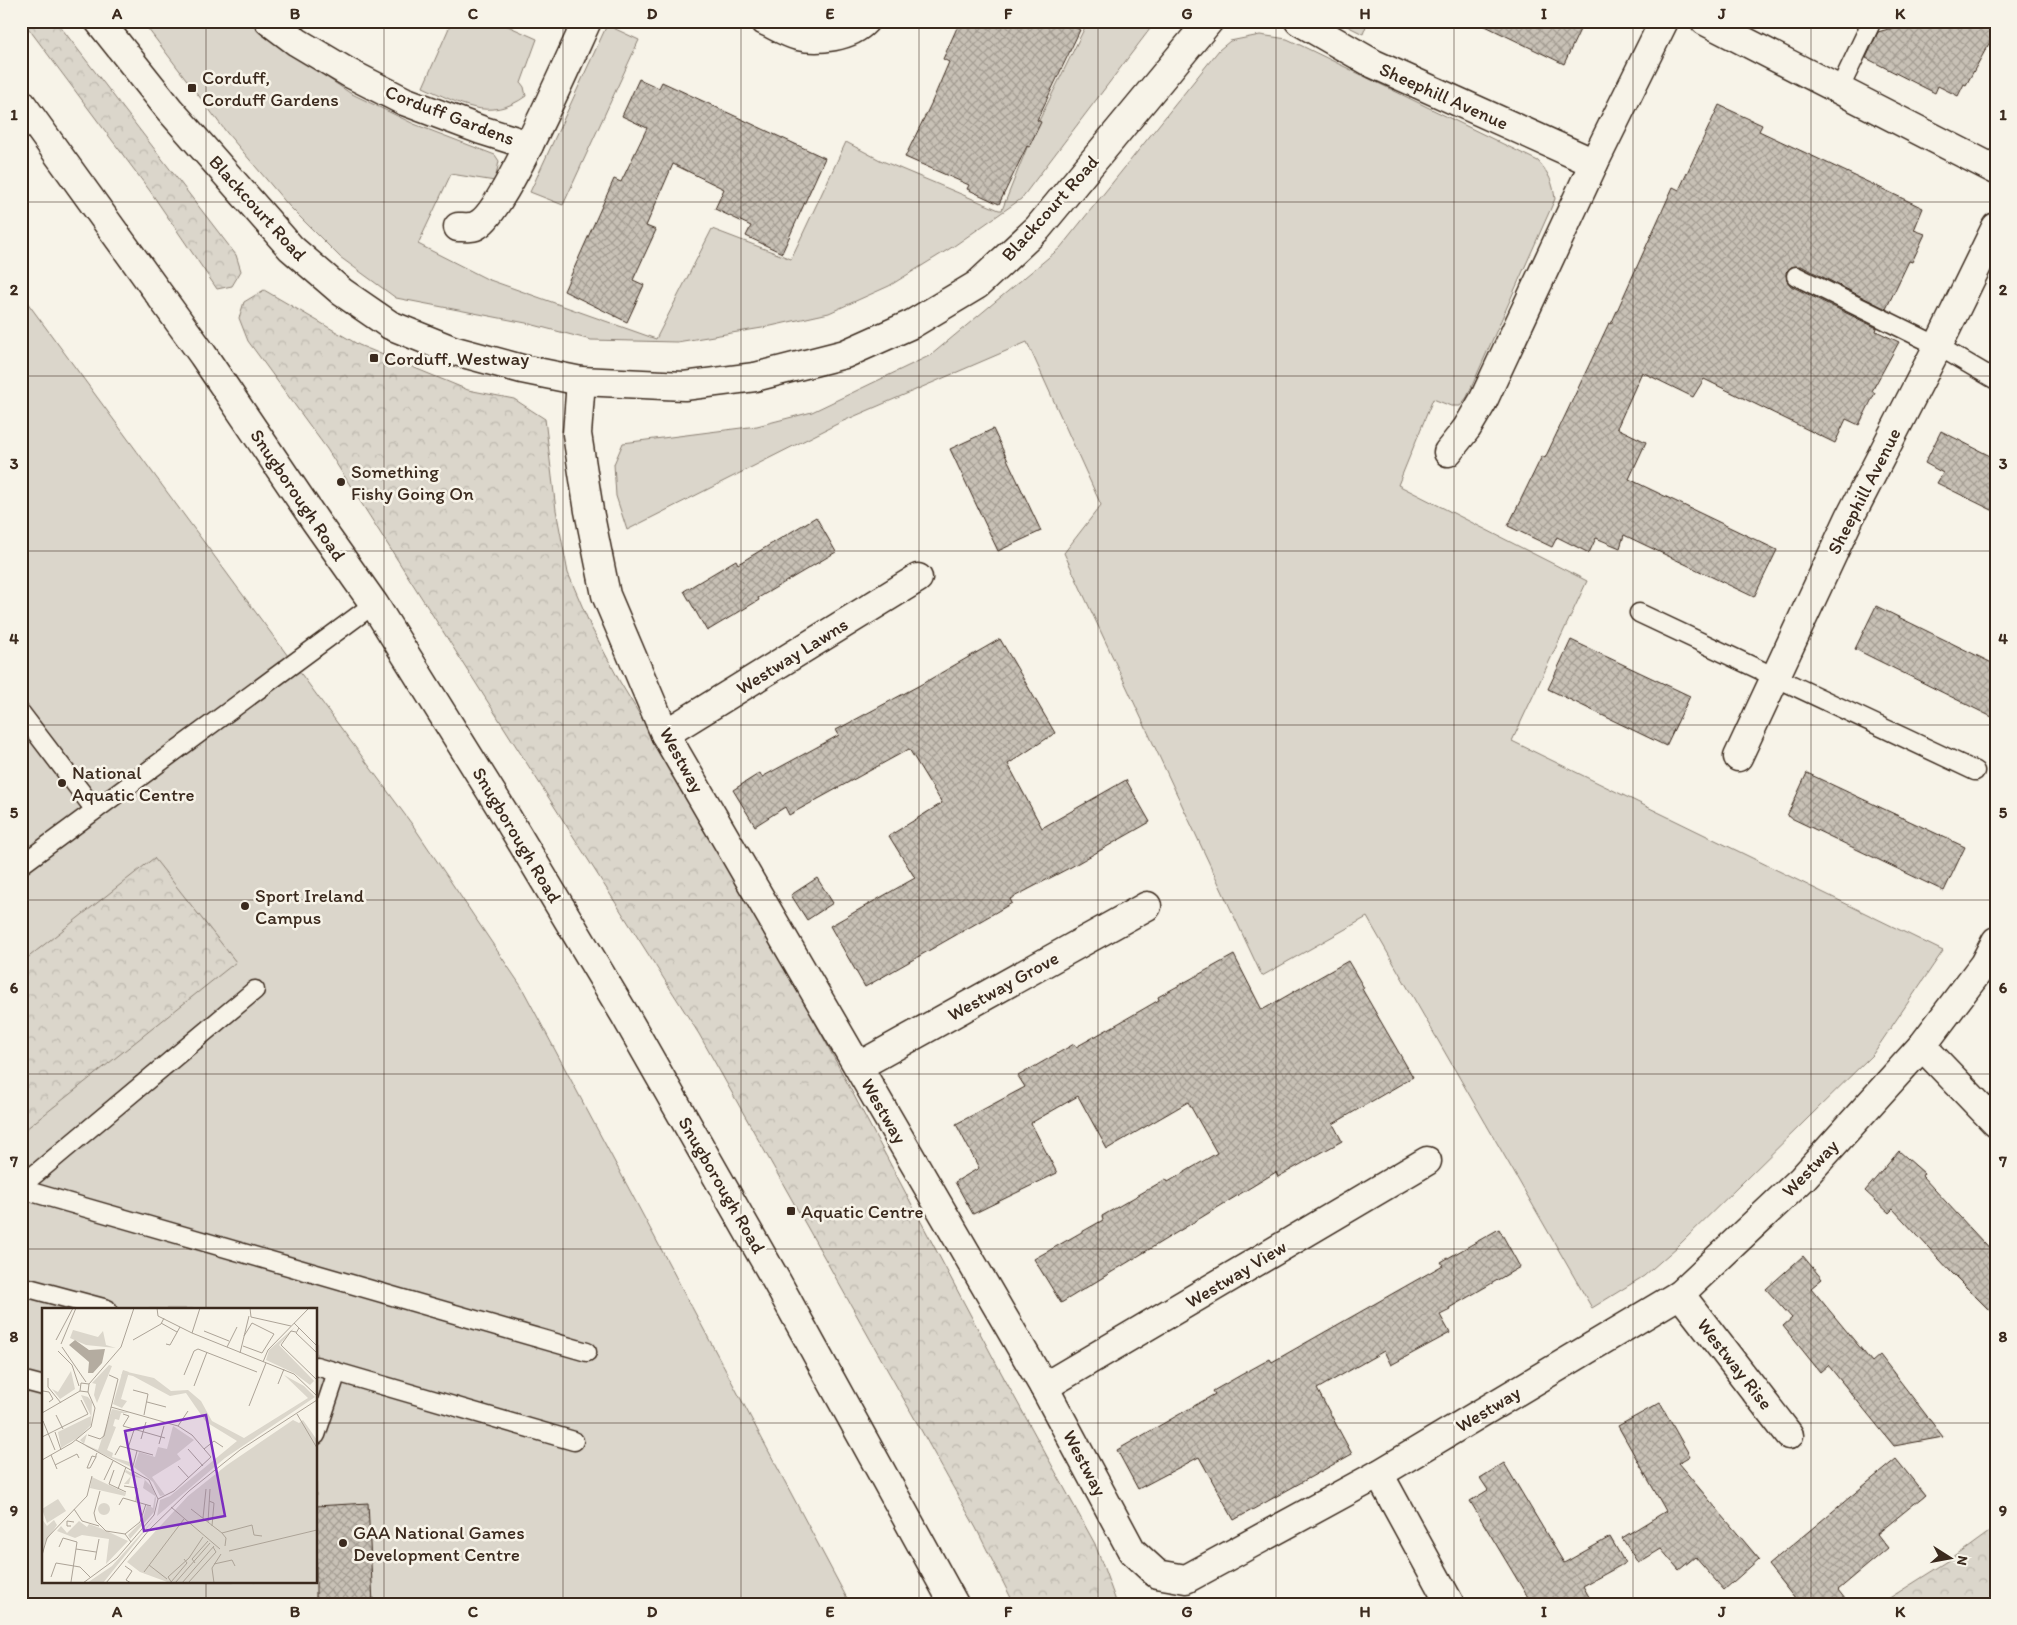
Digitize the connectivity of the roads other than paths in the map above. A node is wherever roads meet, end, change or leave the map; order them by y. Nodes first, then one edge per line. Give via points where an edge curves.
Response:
1 (99, 21) edge
2 (269, 21) edge
3 (587, 21) edge
4 (765, 21) edge
5 (866, 21) edge
6 (1209, 21) edge
7 (1299, 21) edge
8 (1664, 21) edge
9 (1704, 21) edge
10 (1872, 21) edge
11 (1839, 90) junction
12 (21, 103) edge
13 (529, 145) junction
14 (1594, 163) junction
15 (1996, 170) edge
16 (458, 227) dead end
17 (1996, 227) edge
18 (1796, 276) dead end
19 (1938, 346) junction
20 (1996, 380) edge
21 (581, 381) junction
22 (1448, 452) dead end
23 (918, 578) dead end
24 (374, 604) junction
25 (1639, 613) dead end
26 (1775, 678) junction
27 (21, 713) edge
28 (665, 734) junction
29 (1738, 757) dead end
30 (1974, 771) dead end
31 (95, 810) junction
32 (21, 865) edge
33 (1147, 906) dead end
34 (1996, 942) edge
35 (255, 990) dead end
36 (1922, 1046) junction
37 (859, 1066) junction
38 (1996, 1123) edge
39 (1427, 1161) dead end
40 (21, 1188) edge
41 (21, 1286) edge
42 (1680, 1294) junction
43 (103, 1308) edge
44 (587, 1352) dead end
45 (318, 1367) edge
46 (337, 1372) junction
47 (21, 1380) edge
48 (42, 1385) edge
49 (1044, 1387) junction
50 (318, 1429) edge
51 (1790, 1435) dead end
52 (574, 1441) dead end
53 (1379, 1474) junction
54 (954, 1604) edge
55 (1450, 1604) edge

1 - 21 street, Blackcourt Road via 169,109 290,248 342,292 390,324 452,350
2 - 13 street, Corduff Gardens via 297,42 404,101
3 - 13 street, Corduff Gardens
4 - 5 street via 798,36 820,37 837,36
6 - 21 street, Blackcourt Road via 1038,228 977,285 912,324 845,354 742,379 684,386
7 - 14 street, Sheephill Avenue via 1374,64
8 - 14 street
9 - 11 street
10 - 11 lane
11 - 15 street
12 - 24 street, Snugborough Road via 198,348
13 - 16 street, Corduff Gardens via 493,211 477,226
14 - 22 street via 1483,402
17 - 19 street, Sheephill Avenue
18 - 19 lane
19 - 20 lane
19 - 26 street, Sheephill Avenue via 1850,517
21 - 28 street, Westway via 578,434 589,512 606,595
23 - 28 street, Westway Lawns
24 - 31 lane
24 - 54 street, Snugborough Road via 506,816 624,1015 777,1282
25 - 26 lane
26 - 29 street, Sheephill Avenue
26 - 30 lane
27 - 31 lane
28 - 37 street, Westway
31 - 32 lane
33 - 37 street, Westway Grove
34 - 36 street, Westway via 1984,964
35 - 40 lane
36 - 38 street
36 - 42 street, Westway via 1802,1179
37 - 49 street, Westway
39 - 49 street, Westway View
40 - 44 lane
41 - 43 lane
42 - 51 street, Westway Rise
42 - 53 street, Westway
45 - 46 lane
46 - 50 lane
46 - 52 lane
47 - 48 lane
49 - 53 street, Westway via 1132,1552 1157,1574 1186,1579
53 - 55 street

